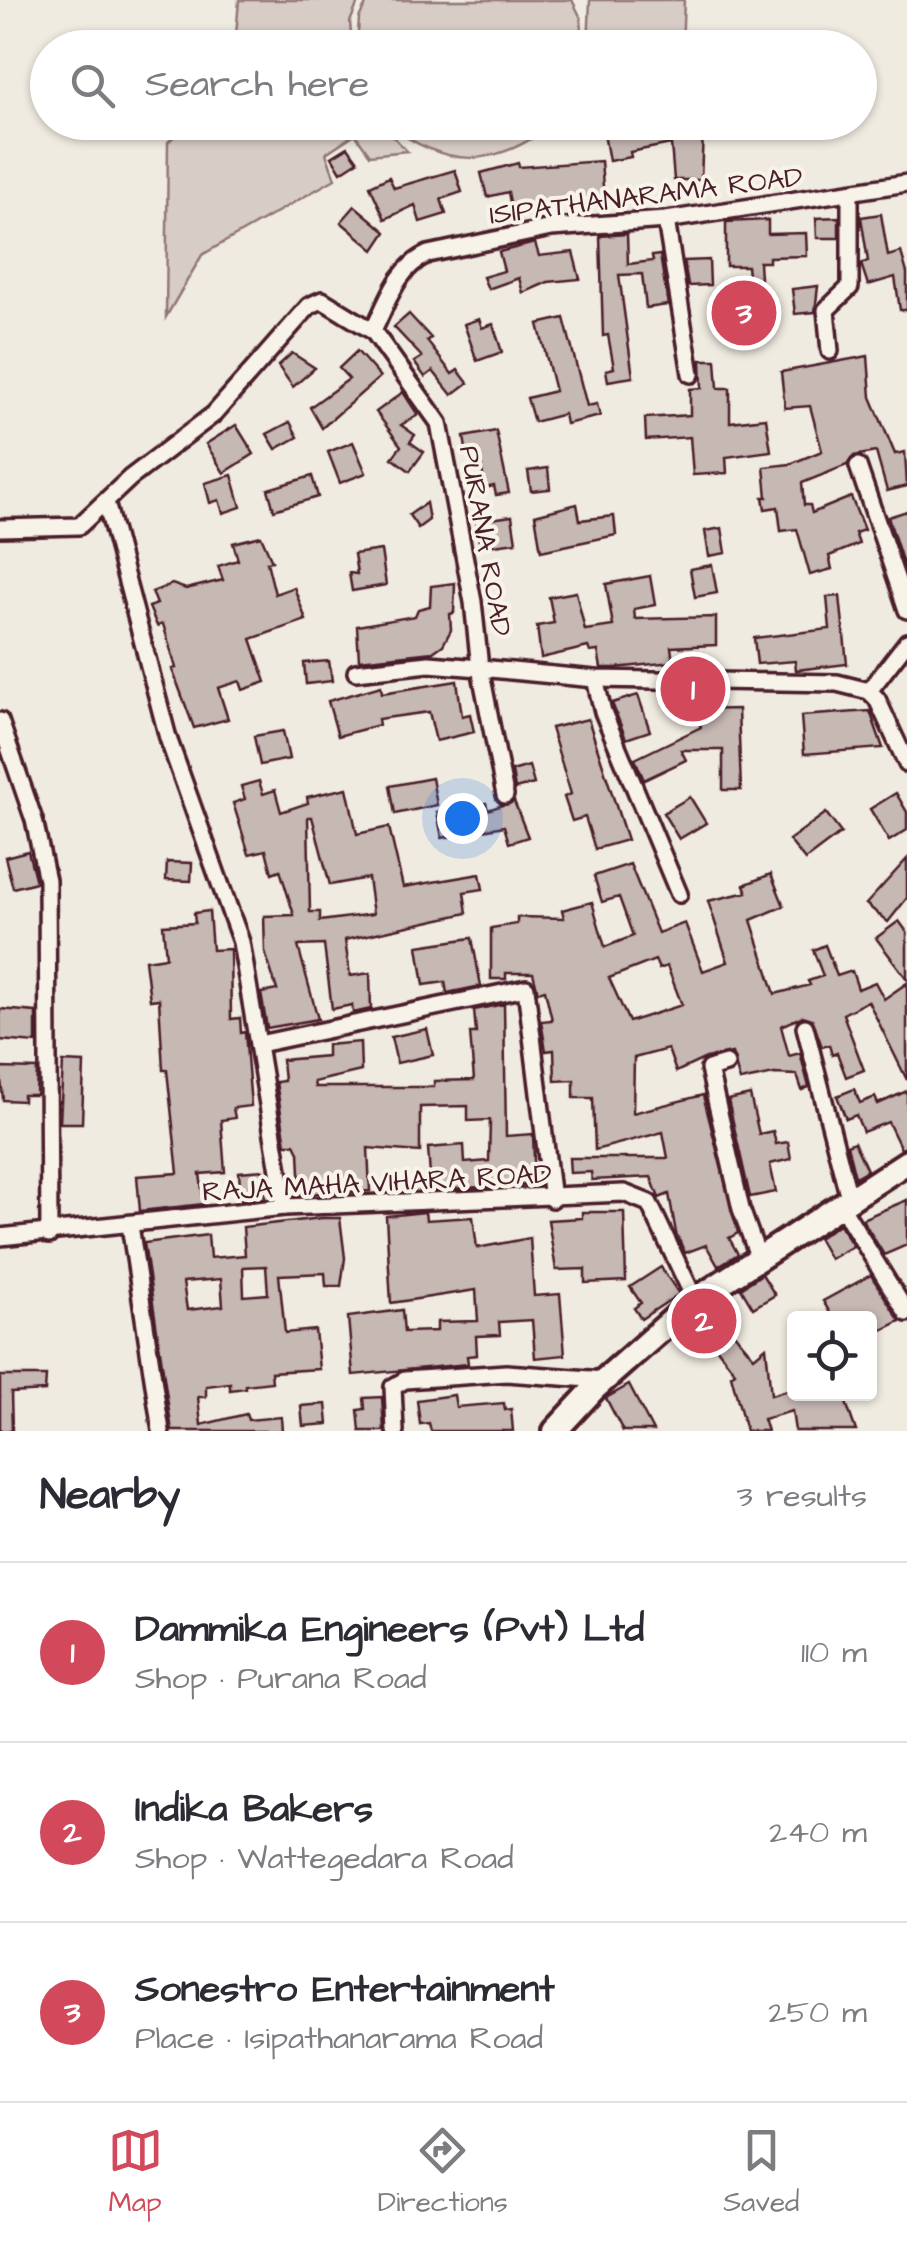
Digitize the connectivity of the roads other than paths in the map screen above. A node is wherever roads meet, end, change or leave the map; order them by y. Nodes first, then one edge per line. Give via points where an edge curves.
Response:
1 (907, 184) edge
2 (850, 195) junction
3 (666, 220) junction
4 (373, 331) junction
5 (830, 351) dead end
6 (691, 374) dead end
7 (858, 466) dead end
8 (106, 502) junction
9 (0, 528) edge
10 (907, 610) edge
11 (907, 642) edge
12 (480, 668) junction
13 (356, 672) dead end
14 (595, 679) junction
15 (868, 691) junction
16 (0, 721) edge
17 (907, 764) edge
18 (505, 794) dead end
19 (679, 894) dead end
20 (805, 1027) dead end
21 (259, 1044) junction
22 (726, 1064) dead end
23 (907, 1162) edge
24 (552, 1198) junction
25 (845, 1201) junction
26 (285, 1207) junction
27 (130, 1225) junction
28 (48, 1235) junction
29 (0, 1237) edge
30 (758, 1256) junction
31 (694, 1300) junction
32 (907, 1313) edge
33 (604, 1380) junction
34 (160, 1431) edge
35 (395, 1431) edge
36 (555, 1431) edge

1 - 2 street, ISIPATHANARAMA ROAD
2 - 3 street, ISIPATHANARAMA ROAD
2 - 5 street via 850,288 826,310
3 - 4 street, ISIPATHANARAMA ROAD via 550,228 428,254 400,276
3 - 6 street
4 - 8 street via 322,300 309,306 214,414
4 - 12 street, PURANA ROAD via 439,423
7 - 10 street
8 - 9 street via 79,526
8 - 21 street via 168,738 241,942
11 - 15 street
12 - 13 street via 430,664
12 - 14 street, PURANA ROAD
12 - 18 street
14 - 15 street, PURANA ROAD via 837,683
14 - 19 street
15 - 17 street
16 - 28 street via 34,820 46,880
20 - 25 street
21 - 24 street via 526,988
21 - 26 street
22 - 30 street via 709,1069
23 - 25 street
24 - 26 street, RAJA MAHA VIHARA ROAD
24 - 31 street, RAJA MAHA VIHARA ROAD via 624,1193 649,1203
25 - 30 street
25 - 32 street
26 - 27 street, RAJA MAHA VIHARA ROAD
27 - 28 street, RAJA MAHA VIHARA ROAD
27 - 34 street
28 - 29 street, RAJA MAHA VIHARA ROAD
30 - 31 street
31 - 33 street
33 - 35 street via 506,1373 405,1380 390,1396
33 - 36 street

